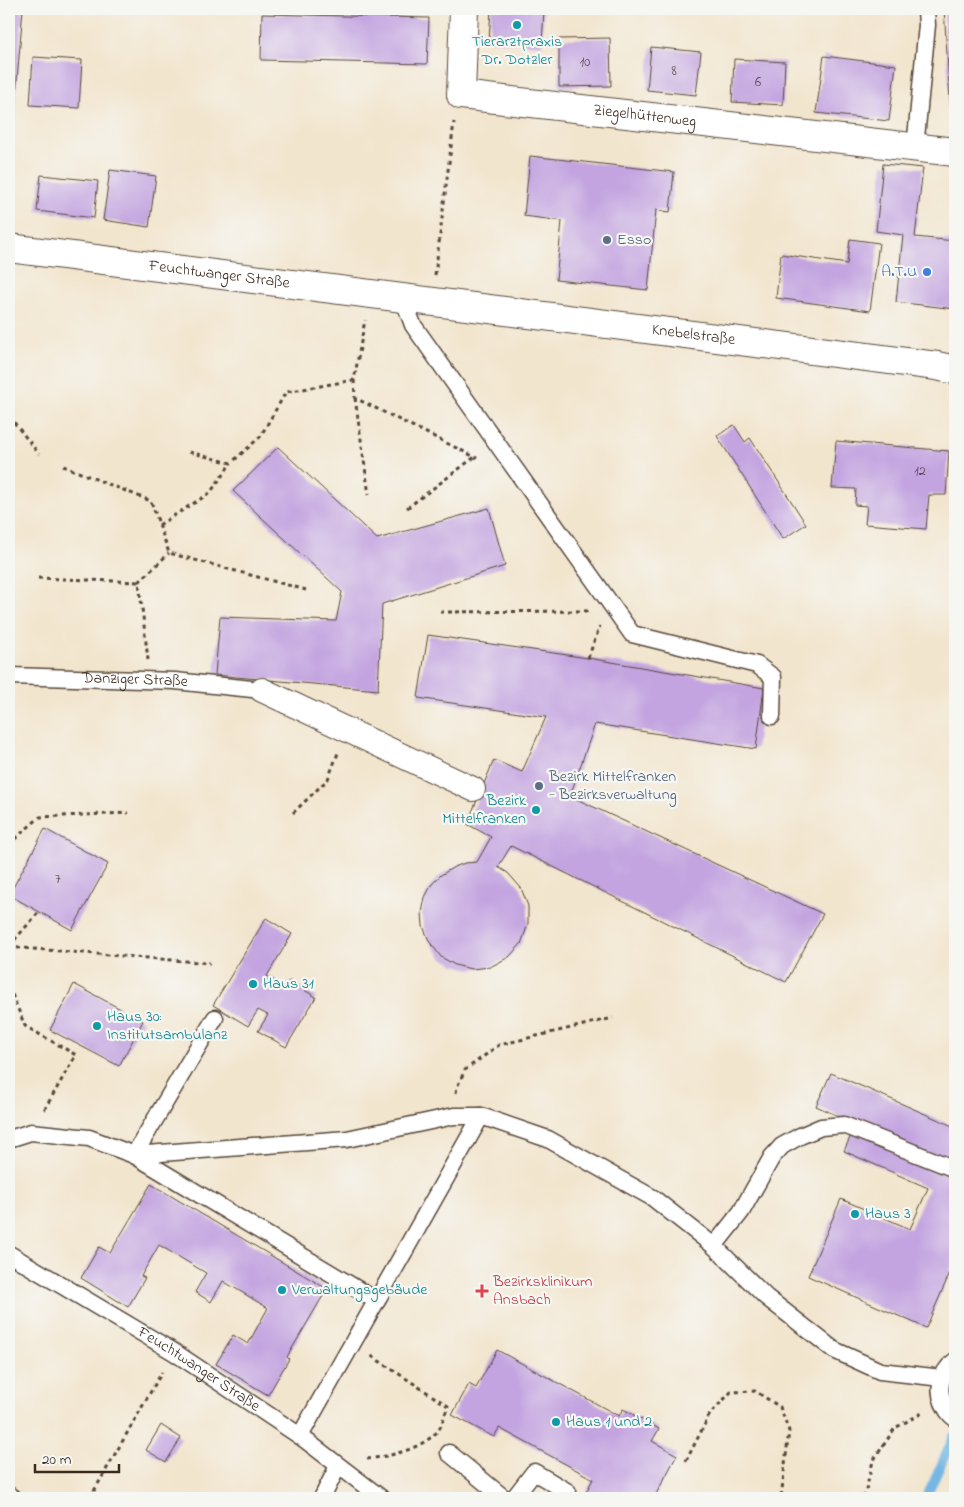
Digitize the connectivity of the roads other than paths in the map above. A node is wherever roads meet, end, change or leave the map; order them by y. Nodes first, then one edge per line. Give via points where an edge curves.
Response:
1 (464, 9) edge
2 (926, 9) edge
3 (915, 148) junction
4 (955, 152) edge
5 (9, 248) edge
6 (403, 298) junction
7 (431, 302) joint
8 (955, 370) edge
9 (9, 676) edge
10 (262, 690) joint
11 (772, 716) dead end
12 (473, 788) dead end
13 (215, 1018) dead end
14 (481, 1116) junction
15 (9, 1139) edge
16 (134, 1155) junction
17 (955, 1169) edge
18 (714, 1246) junction
19 (9, 1254) edge
20 (377, 1301) junction
21 (955, 1361) edge
22 (942, 1378) junction
23 (955, 1418) edge
24 (300, 1436) junction
25 (449, 1453) dead end
26 (343, 1470) junction
27 (568, 1492) dead end
28 (9, 1495) edge
29 (13, 1498) edge
30 (322, 1498) edge
31 (381, 1498) edge
32 (504, 1498) edge
33 (514, 1498) edge

1 - 3 main road, Ziegelhüttenweg via 461,96
2 - 3 lane
3 - 4 main road, Ziegelhüttenweg
5 - 6 main road, Feuchtwanger Straße
6 - 7 main road, Feuchtwanger Straße
6 - 11 lane via 413,325 632,634 757,665 773,677
7 - 8 main road, Knebelstraße
9 - 10 lane, Danziger Straße via 175,681
10 - 12 street
13 - 16 lane
14 - 16 lane via 454,1116 347,1139
14 - 18 lane via 548,1139 653,1198
14 - 20 lane
15 - 16 lane via 31,1132 89,1138
16 - 20 lane
17 - 18 lane via 844,1126 820,1127 782,1146 772,1157 741,1212
18 - 22 lane via 766,1297 834,1350 880,1371
19 - 24 lane, Feuchtwanger Straße via 174,1352
20 - 24 lane
21 - 22 lane
22 - 23 lane via 940,1391 943,1403
24 - 26 lane, Feuchtwanger Straße
25 - 32 lane
26 - 30 lane
26 - 31 lane, Feuchtwanger Straße
27 - 33 lane via 534,1472
28 - 29 lane

